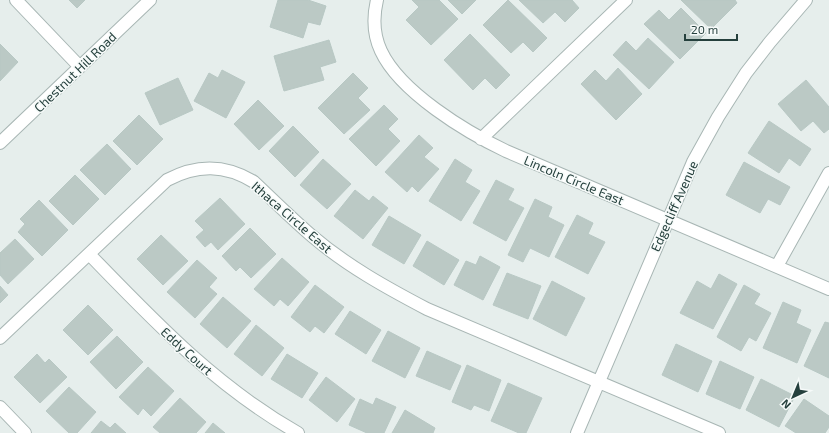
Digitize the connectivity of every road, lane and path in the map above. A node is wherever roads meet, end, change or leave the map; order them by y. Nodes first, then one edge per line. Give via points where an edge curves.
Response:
1 (16, 0) edge
2 (150, 0) edge
3 (377, 0) edge
4 (626, 0) edge
5 (806, 0) edge
6 (80, 67) junction
7 (481, 139) junction
8 (0, 143) edge
9 (829, 173) edge
10 (668, 220) junction
11 (89, 254) junction
12 (777, 266) junction
13 (829, 289) edge
14 (0, 338) edge
15 (599, 382) junction
16 (0, 407) edge
17 (25, 433) edge
18 (298, 433) edge
19 (577, 433) edge
20 (719, 433) edge

1 - 6 street
2 - 6 street, Chestnut Hill Road
3 - 7 street, Lincoln Circle East via 374,25 380,50 386,62 424,101
4 - 7 street
5 - 10 street, Edgecliff Avenue via 765,48 718,117 693,162
6 - 8 street, Chestnut Hill Road
7 - 10 street, Lincoln Circle East
9 - 12 street
10 - 12 street, Lincoln Circle East
10 - 15 street, Edgecliff Avenue
11 - 14 street, Ithaca Circle East
11 - 15 street, Ithaca Circle East via 167,180 179,173 204,167 230,170 254,182 311,236 382,285 427,309
11 - 18 street, Eddy Court via 165,333 205,368 236,393
12 - 13 street, Lincoln Circle East
15 - 19 street, Edgecliff Avenue
15 - 20 street, Ithaca Circle East
16 - 17 street

